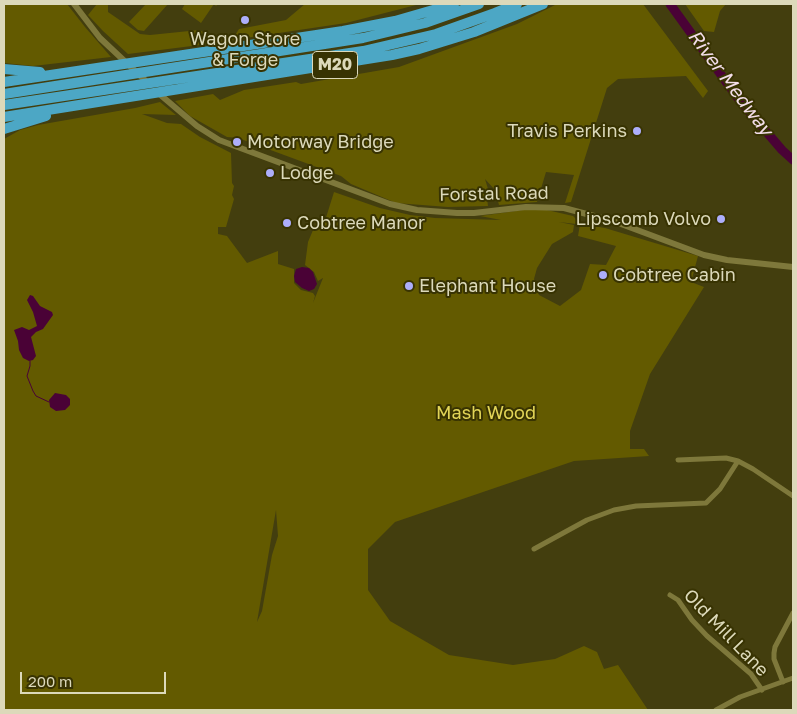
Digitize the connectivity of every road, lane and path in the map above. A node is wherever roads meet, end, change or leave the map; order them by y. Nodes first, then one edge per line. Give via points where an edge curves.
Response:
1 (74, 4) edge
2 (454, 4) edge
3 (479, 4) edge
4 (517, 4) edge
5 (543, 4) edge
6 (123, 64) junction
7 (4, 69) edge
8 (4, 82) edge
9 (4, 94) edge
10 (120, 99) junction
11 (4, 105) edge
12 (4, 116) edge
13 (4, 129) edge
14 (793, 267) edge
15 (678, 460) dead end
16 (738, 461) junction
17 (793, 496) edge
18 (534, 549) dead end
19 (670, 595) dead end
20 (793, 613) edge
21 (793, 678) edge
22 (783, 682) junction
23 (762, 690) junction
24 (716, 710) edge

1 - 14 street, Forstal Road via 110,48 207,133 227,144 383,202 404,208 474,213 526,207 564,208 613,221 704,254
2 - 6 highway, M20 via 395,21 343,31
3 - 9 highway, M20 via 363,38
4 - 11 highway, M20 via 436,34 363,51
5 - 10 highway, M20 via 474,32 410,51
6 - 7 highway, M20 via 47,72
6 - 8 highway, M20
10 - 12 highway, M20
10 - 13 highway, M20 via 35,118
15 - 16 street via 726,458
16 - 17 street
16 - 18 street via 720,489 706,503 614,510 587,520
19 - 23 street, Old Mill Lane via 678,600 707,636 751,674
20 - 22 street via 774,653
21 - 22 street
22 - 23 street
23 - 24 street

